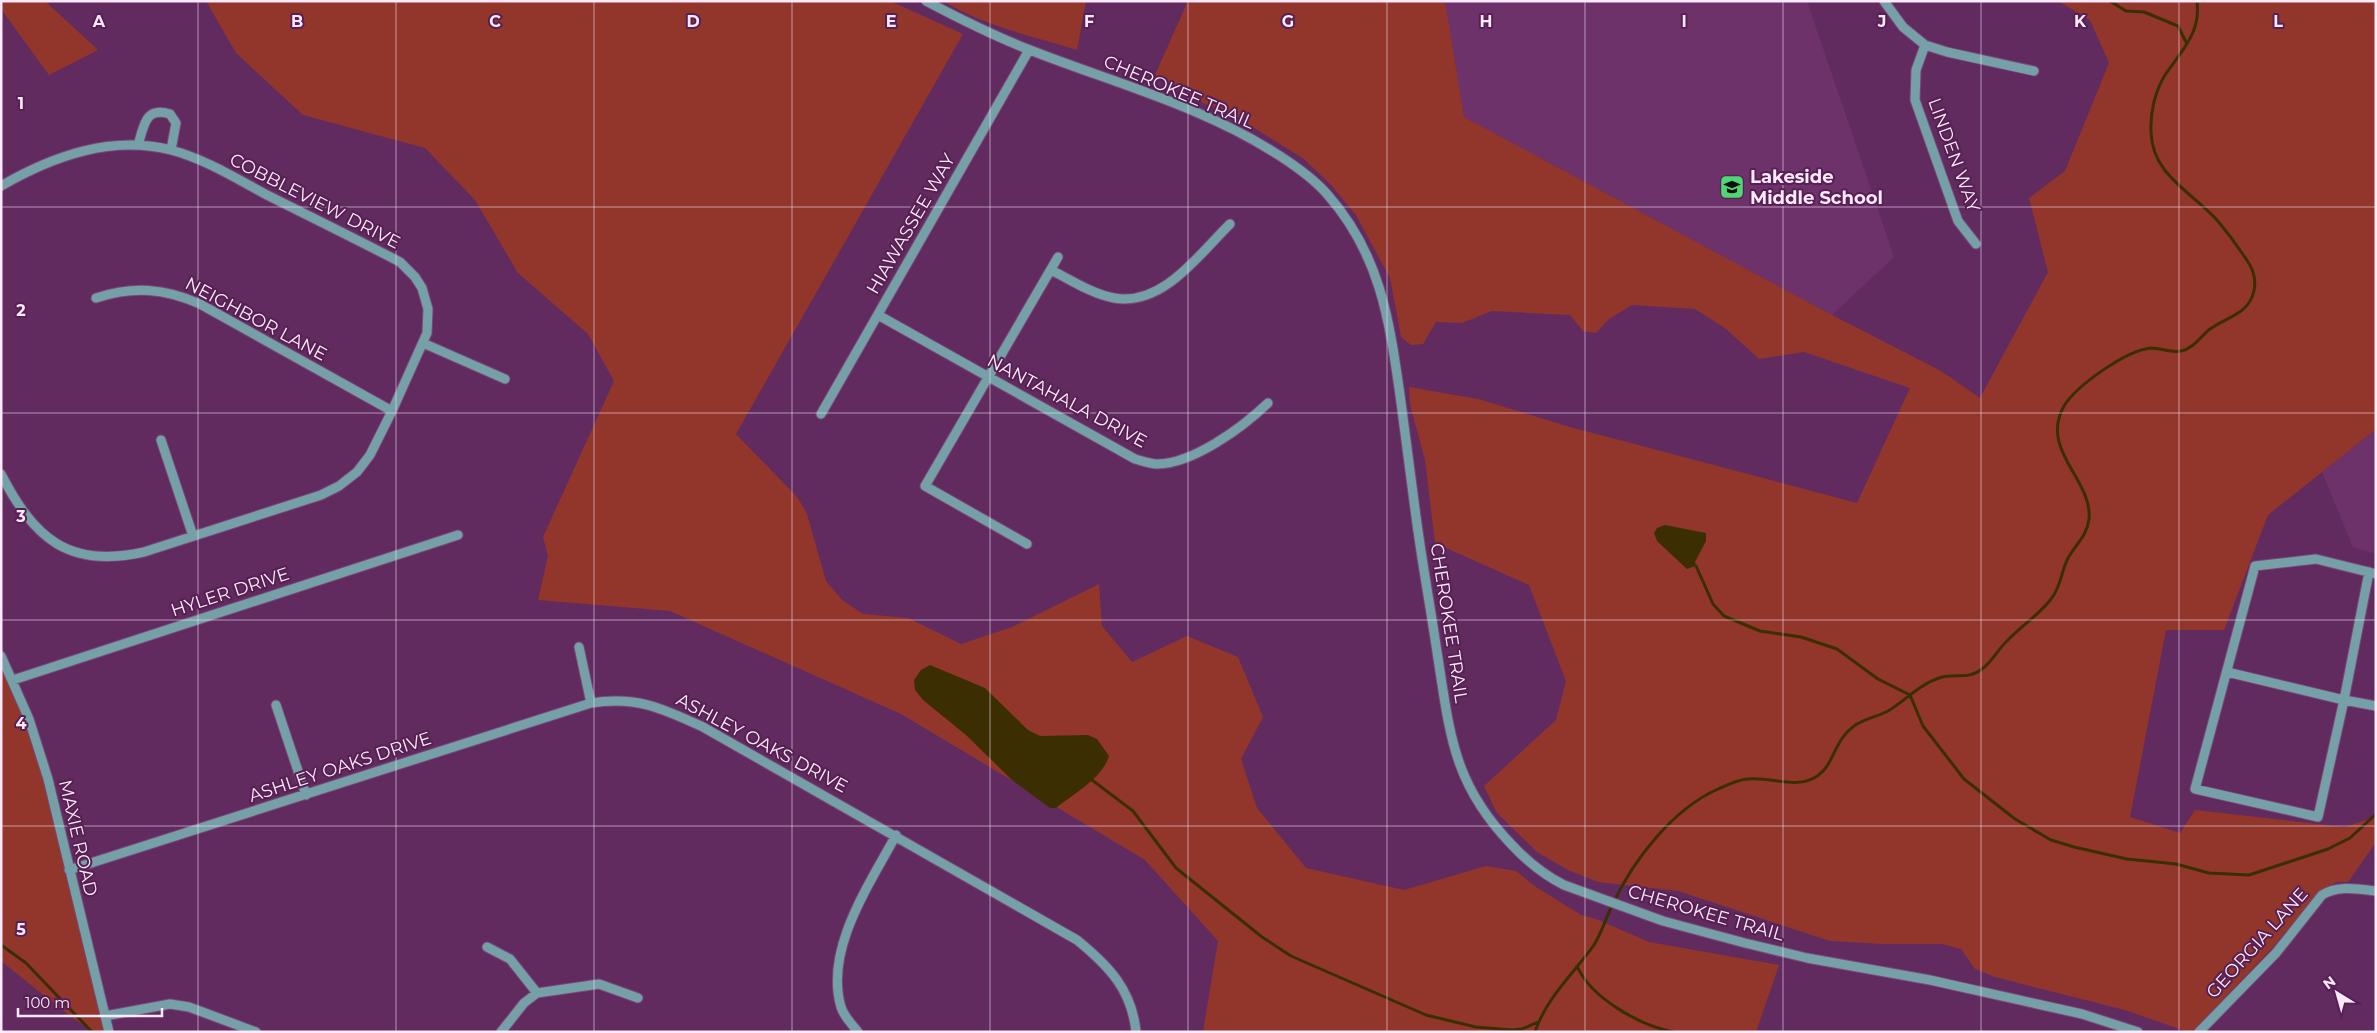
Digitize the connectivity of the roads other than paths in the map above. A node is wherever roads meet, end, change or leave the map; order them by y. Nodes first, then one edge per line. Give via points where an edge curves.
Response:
1 (926, 1) edge
2 (1884, 1) edge
3 (1925, 45) junction
4 (1029, 50) junction
5 (2034, 71) dead end
6 (138, 145) junction
7 (172, 150) junction
8 (1, 186) edge
9 (1230, 224) dead end
10 (1976, 244) dead end
11 (1058, 257) dead end
12 (1051, 270) junction
13 (96, 298) dead end
14 (878, 315) junction
15 (423, 343) junction
16 (989, 378) junction
17 (505, 379) dead end
18 (1268, 403) dead end
19 (392, 411) junction
20 (821, 414) dead end
21 (161, 440) dead end
22 (1, 474) edge
23 (458, 535) dead end
24 (193, 536) junction
25 (1027, 544) dead end
26 (2372, 573) edge
27 (579, 646) dead end
28 (1, 656) edge
29 (2227, 672) junction
30 (13, 680) junction
31 (2344, 700) junction
32 (591, 704) junction
33 (276, 705) dead end
34 (2376, 706) edge
35 (306, 795) junction
36 (896, 835) junction
37 (69, 870) junction
38 (2376, 891) edge
39 (488, 946) dead end
40 (537, 993) junction
41 (638, 998) dead end
42 (105, 1016) junction
43 (109, 1032) edge
44 (256, 1032) edge
45 (501, 1032) edge
46 (858, 1032) edge
47 (1136, 1032) edge
48 (2138, 1032) edge
49 (2199, 1032) edge

1 - 4 street, CHEROKEE TRAIL
2 - 3 street via 1903,27
3 - 5 street
3 - 10 street, LINDEN WAY via 1916,70 1915,100 1958,221
4 - 14 street, HIAWASSEE WAY
4 - 48 street, CHEROKEE TRAIL via 1189,110 1261,144 1313,179 1348,219 1381,290 1393,339 1445,706 1461,772 1483,812 1518,852 1550,878 1642,914 1798,956 1930,980 2082,1014
6 - 7 street, COBBLEVIEW DRIVE
6 - 7 street via 150,115 160,111 170,114 176,123
6 - 8 street, COBBLEVIEW DRIVE via 107,146 57,158
7 - 15 street, COBBLEVIEW DRIVE via 400,262 415,277 426,298 428,322
9 - 12 street via 1174,278 1145,296 1113,298
11 - 12 street
12 - 16 street
13 - 19 street, NEIGHBOR LANE via 140,289 179,295
14 - 16 street, NANTAHALA DRIVE
14 - 20 street, HIAWASSEE WAY
15 - 17 street
15 - 19 street, COBBLEVIEW DRIVE
16 - 18 street, NANTAHALA DRIVE via 1135,459 1157,464 1203,449 1243,425
16 - 25 street via 925,486
19 - 24 street, COBBLEVIEW DRIVE via 365,463 339,486 321,495
21 - 24 street
22 - 24 street, COBBLEVIEW DRIVE via 30,523 55,543 80,553 124,557
23 - 30 street, HYLER DRIVE
26 - 29 street via 2316,559 2255,566
26 - 31 street
27 - 32 street
28 - 30 street, MAXIE ROAD
29 - 31 street
29 - 31 street via 2195,789 2318,817
30 - 37 street, MAXIE ROAD via 39,748
31 - 34 street
32 - 35 street, ASHLEY OAKS DRIVE
32 - 36 street, ASHLEY OAKS DRIVE via 629,700 662,708 703,727
33 - 35 street
35 - 37 street, ASHLEY OAKS DRIVE
36 - 46 street via 846,930 840,949 840,1006
36 - 47 street, ASHLEY OAKS DRIVE via 1091,951 1109,969 1132,1003
37 - 42 street, MAXIE ROAD
38 - 49 street, GEORGIA LANE via 2342,889 2322,895 2276,953
39 - 40 street via 510,959
40 - 41 street via 599,984
40 - 45 street via 524,1003
42 - 43 street, MAXIE ROAD
42 - 44 street via 170,1004 189,1007

